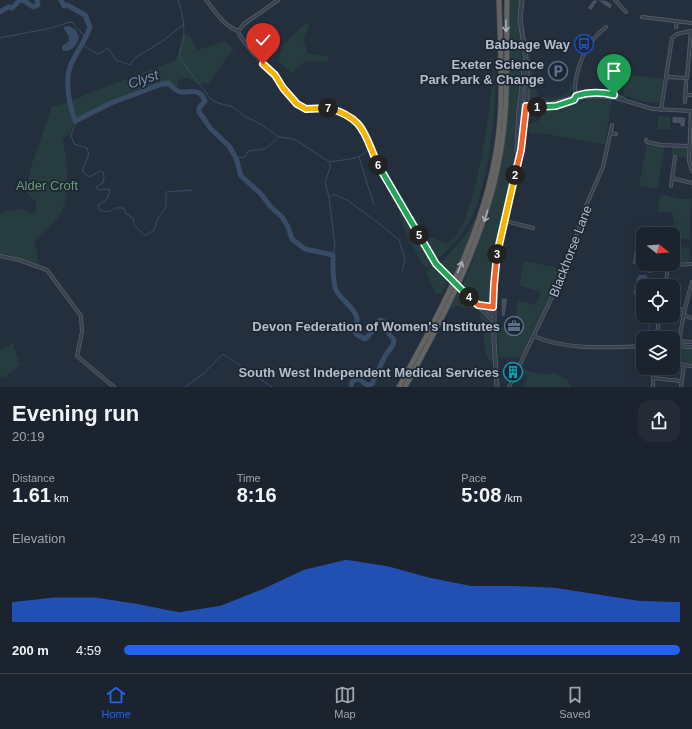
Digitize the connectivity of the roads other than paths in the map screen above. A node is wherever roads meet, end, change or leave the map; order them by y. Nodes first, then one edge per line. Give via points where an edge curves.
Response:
1 (206, 0) edge
2 (278, 0) edge
3 (499, 0) edge
4 (507, 0) edge
5 (522, 0) edge
6 (616, 0) edge
7 (625, 11) dead end
8 (642, 17) dead end
9 (677, 22) junction
10 (692, 23) edge
11 (606, 27) dead end
12 (676, 27) dead end
13 (238, 31) junction
14 (691, 31) edge
15 (525, 58) junction
16 (666, 77) junction
17 (686, 82) dead end
18 (574, 91) junction
19 (520, 95) junction
20 (686, 95) junction
21 (692, 95) edge
22 (576, 96) junction
23 (584, 97) junction
24 (574, 100) junction
25 (557, 102) junction
26 (629, 102) junction
27 (685, 102) dead end
28 (525, 104) junction
29 (661, 110) junction
30 (692, 111) edge
31 (519, 119) junction
32 (612, 125) dead end
33 (611, 133) junction
34 (616, 134) dead end
35 (646, 140) dead end
36 (691, 140) edge
37 (689, 146) junction
38 (675, 157) dead end
39 (518, 159) junction
40 (692, 170) edge
41 (672, 178) junction
42 (692, 183) edge
43 (671, 186) dead end
44 (504, 221) junction
45 (533, 228) dead end
46 (0, 256) edge
47 (636, 257) edge
48 (635, 262) dead end
49 (680, 264) edge
50 (692, 264) edge
51 (692, 282) edge
52 (690, 293) edge
53 (478, 305) junction
54 (680, 309) edge
55 (493, 310) junction
56 (683, 310) junction
57 (483, 311) junction
58 (683, 315) junction
59 (692, 318) edge
60 (493, 322) junction
61 (680, 334) edge
62 (534, 336) junction
63 (680, 341) edge
64 (692, 342) edge
65 (680, 345) edge
66 (636, 346) edge
67 (692, 346) edge
68 (680, 363) edge
69 (684, 364) junction
70 (692, 366) edge
71 (652, 375) edge
72 (653, 378) junction
73 (681, 381) junction
74 (114, 387) edge
75 (399, 387) edge
76 (405, 387) edge
77 (497, 387) edge
78 (509, 387) edge
79 (653, 387) edge
80 (681, 387) edge

1 - 13 street via 224,22
2 - 13 street
75 -> 3 highway via 449,293 472,240 491,176 500,118
4 -> 76 highway via 506,93 496,179 485,220 460,282
5 - 15 street via 520,19
6 - 7 street
8 - 9 street
9 - 10 street
9 - 12 street
11 - 18 street via 591,40 584,51
13 - 53 street, bridge via 252,52 275,75 297,104 306,109 329,108 361,125 380,167 430,256
14 - 16 street via 677,34 672,38
14 - 16 street via 687,78
15 - 19 street
15 - 28 street
16 - 29 street
17 - 20 street
18 - 22 street
18 - 25 street via 569,97
19 - 28 street
19 - 31 street
20 - 21 street
20 - 27 street
22 - 23 street
22 - 24 street
22 - 25 street
22 - 26 street via 604,93
23 - 24 street
23 - 26 street via 604,96
24 - 28 street via 551,107
25 - 28 street
26 - 29 street
28 - 31 street
28 - 39 street
29 - 30 street
30 - 36 street
31 - 39 street
32 - 33 street, Blackhorse Lane
33 - 34 street
33 - 62 street, Blackhorse Lane via 601,175 585,208 567,266
35 - 37 street via 661,145
36 - 37 street
37 - 40 street
38 - 41 street
39 - 44 street
41 - 42 street
41 - 43 street
44 - 45 street
44 - 55 street via 494,282
46 - 74 street via 47,270 81,316 82,332 77,356
47 - 48 street
49 - 50 street
51 - 52 street
52 - 56 street
53 - 55 street
53 - 57 street
54 - 56 street
55 - 57 street
55 - 60 street
56 - 58 street
57 - 60 street
58 - 59 street
58 - 61 street
60 - 77 street
62 - 66 street via 576,347
62 - 78 street, Blackhorse Lane
63 - 64 street
65 - 67 street
68 - 69 street
69 - 70 street
69 - 73 street
71 - 72 street
72 - 73 street
72 - 79 street
73 - 80 street

